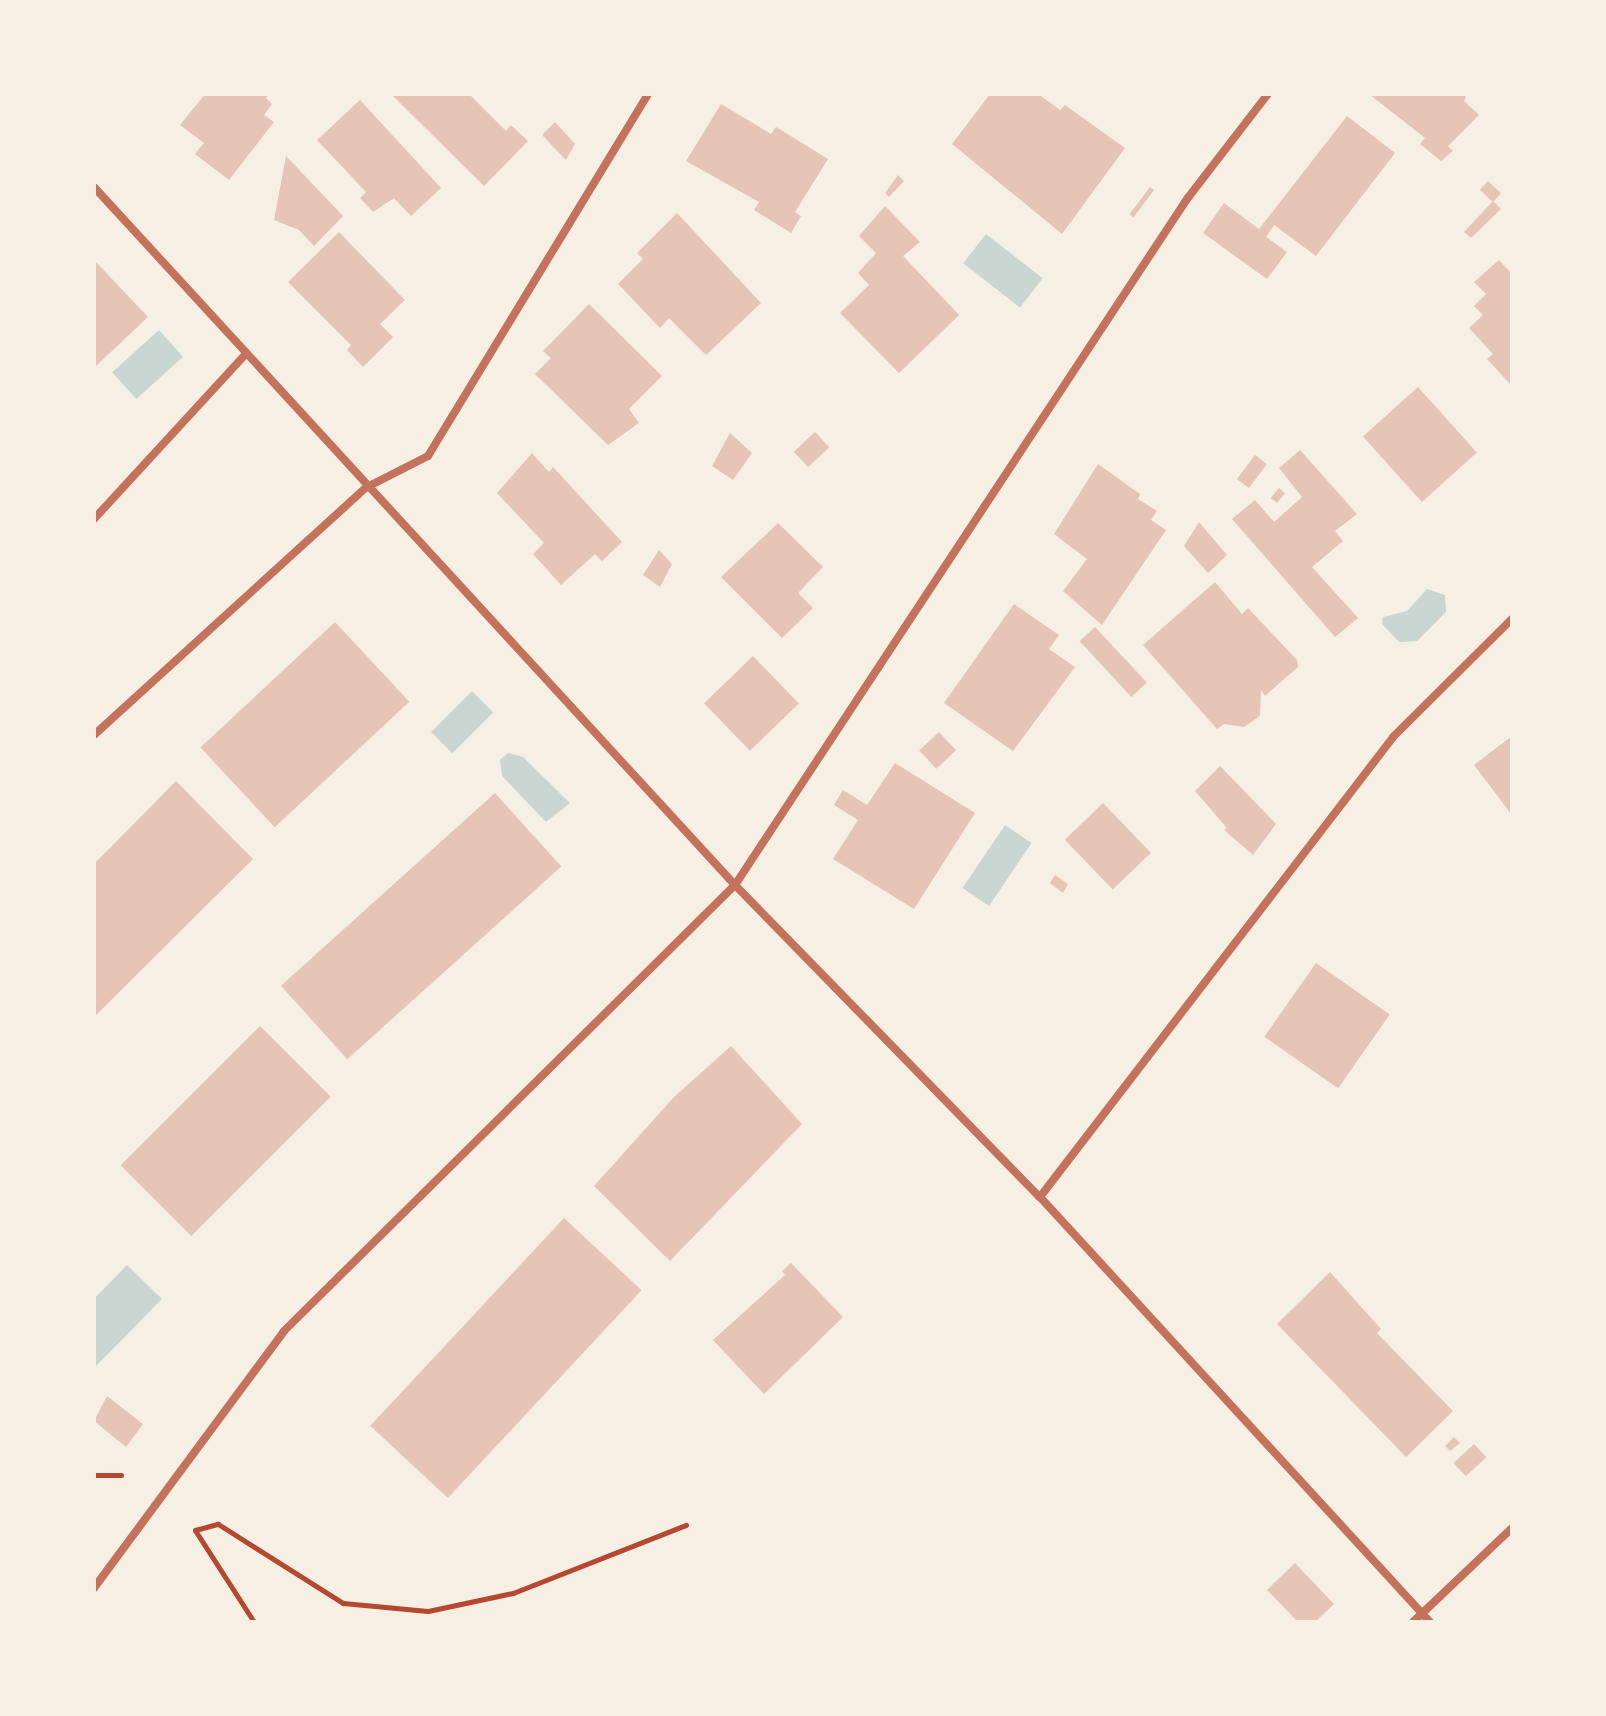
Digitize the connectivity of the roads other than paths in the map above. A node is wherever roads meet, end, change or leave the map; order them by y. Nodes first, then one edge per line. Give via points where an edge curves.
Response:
1 (648, 94) edge
2 (1268, 94) edge
3 (94, 187) edge
4 (244, 356) junction
5 (367, 487) junction
6 (94, 519) edge
7 (1512, 619) edge
8 (94, 735) edge
9 (735, 885) junction
10 (1040, 1197) junction
11 (1512, 1528) edge
12 (94, 1588) edge
13 (1422, 1614) junction
14 (1413, 1622) edge
15 (1430, 1622) edge

1 - 5 street via 428,456
2 - 9 street via 1187,199
3 - 4 street
4 - 5 street
4 - 6 street
5 - 8 street
5 - 9 street
7 - 10 street via 1394,736
9 - 10 street
9 - 12 street via 284,1331
10 - 13 street
11 - 13 street
13 - 14 street
13 - 15 street

